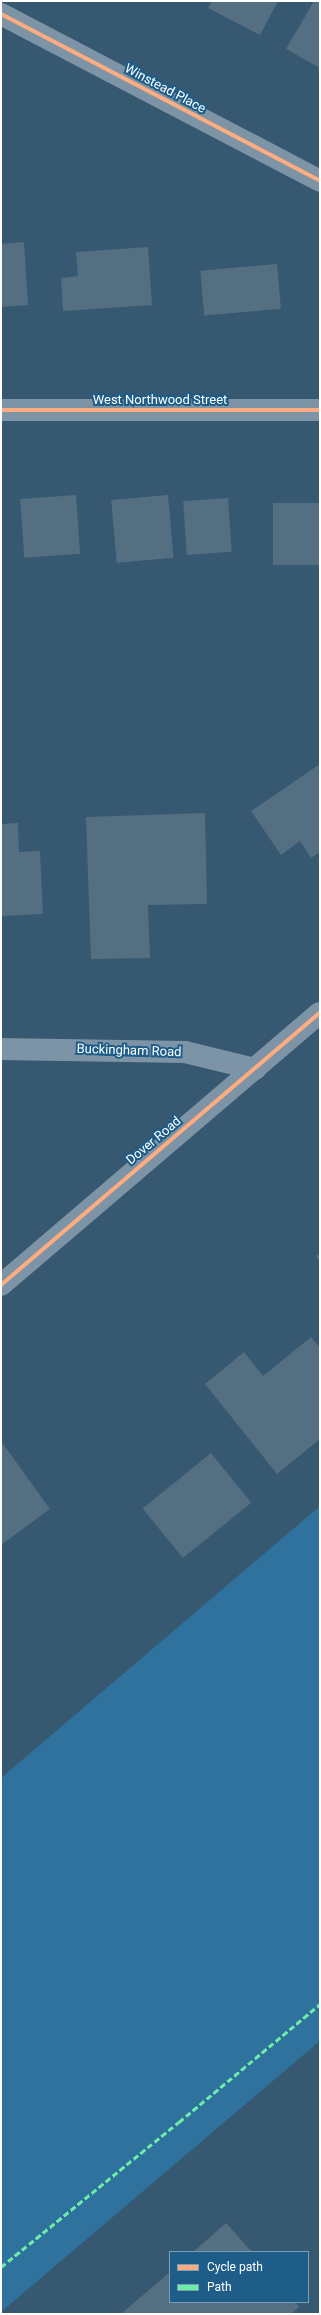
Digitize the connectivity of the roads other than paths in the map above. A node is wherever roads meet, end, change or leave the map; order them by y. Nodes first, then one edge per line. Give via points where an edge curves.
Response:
1 (1, 14) edge
2 (320, 181) edge
3 (1, 410) edge
4 (320, 410) edge
5 (320, 1013) edge
6 (1, 1049) edge
7 (255, 1069) junction
8 (1, 1285) edge

1 - 2 street, Winstead Place
3 - 4 street, West Northwood Street
5 - 7 street, Dover Road
6 - 7 street, Buckingham Road via 185,1052
7 - 8 street, Dover Road

